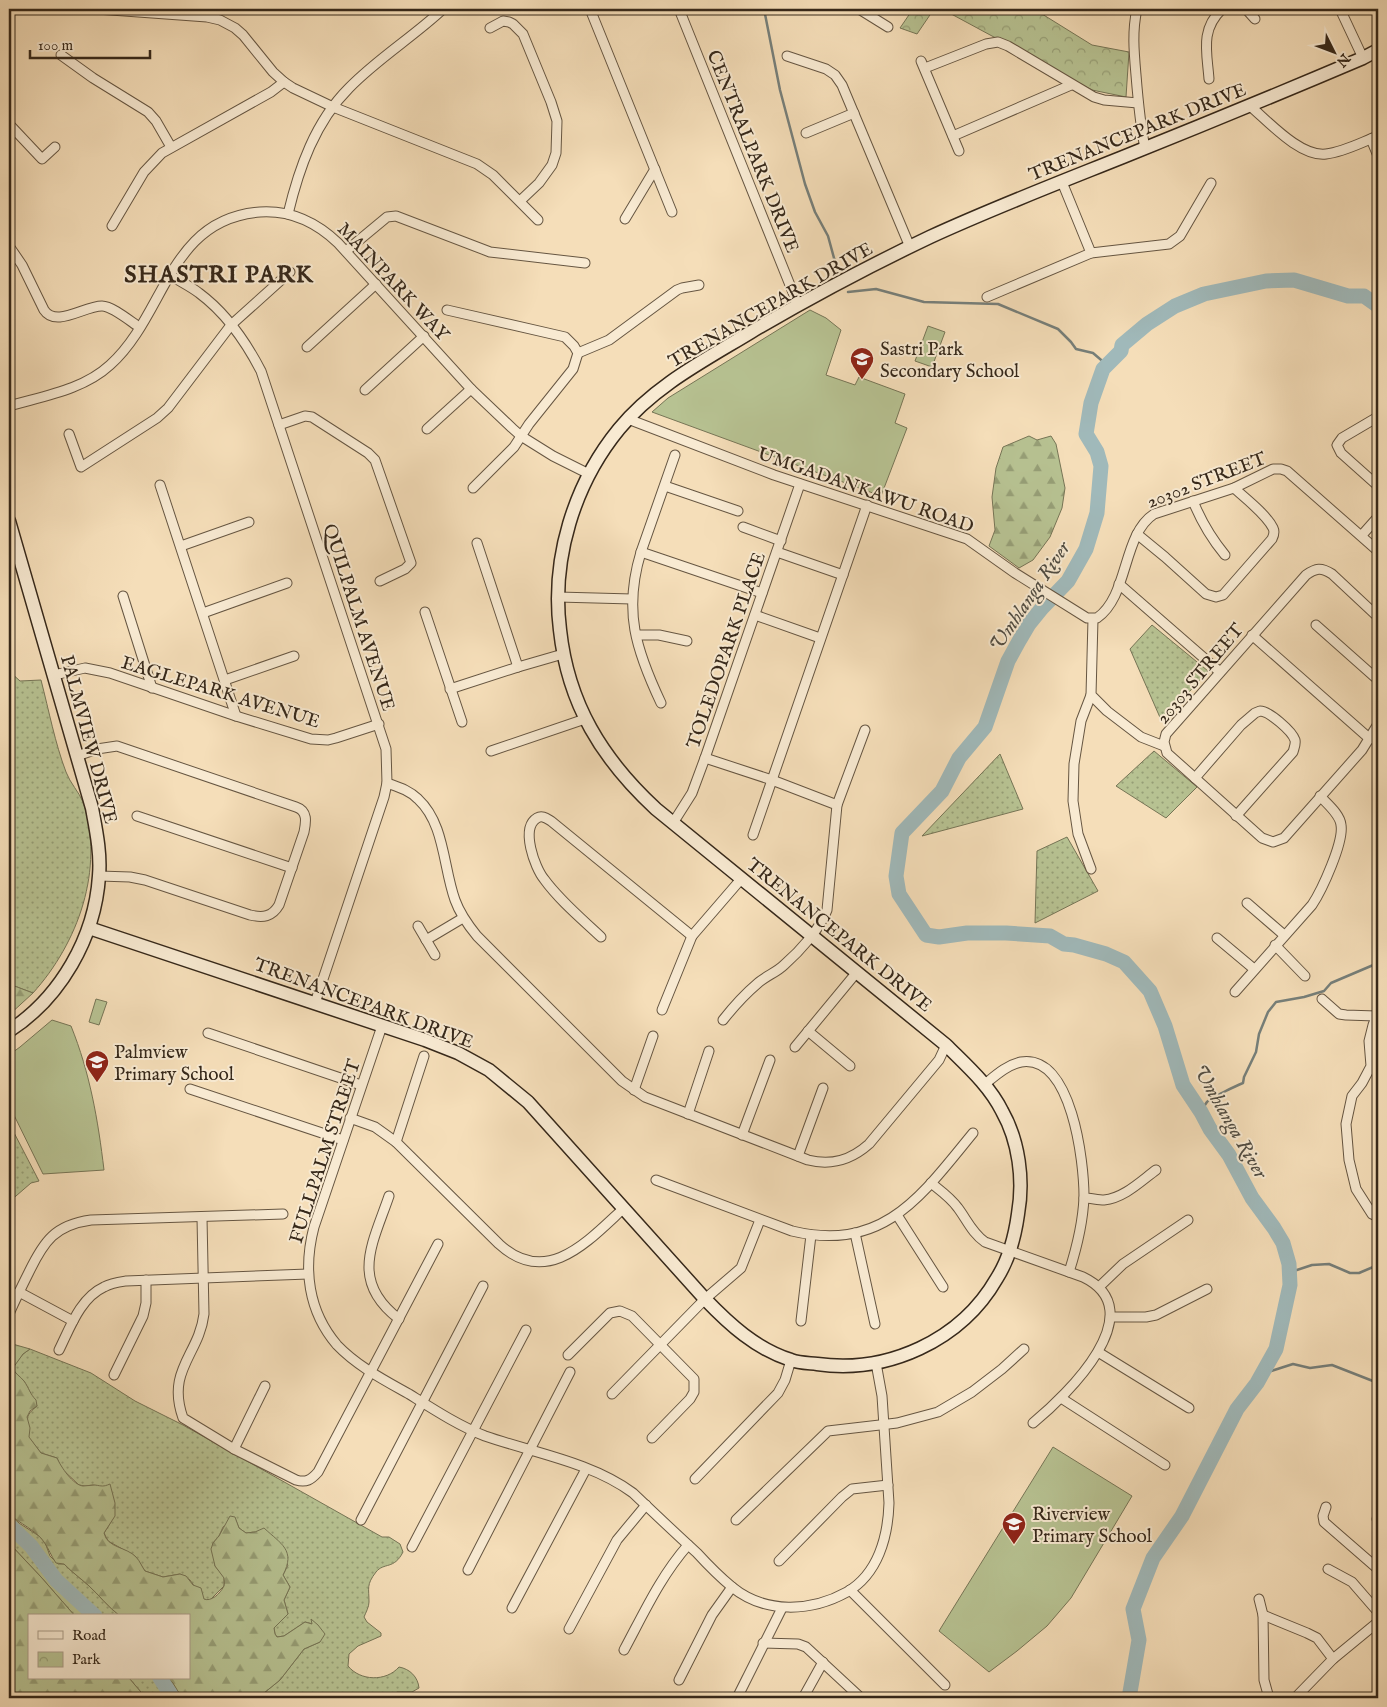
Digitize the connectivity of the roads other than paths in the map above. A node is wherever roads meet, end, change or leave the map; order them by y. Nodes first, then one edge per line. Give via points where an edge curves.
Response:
1 (97, 9) edge
2 (443, 9) edge
3 (590, 9) edge
4 (679, 9) edge
5 (859, 9) edge
6 (1137, 9) edge
7 (1222, 9) edge
8 (1246, 9) edge
9 (1340, 9) edge
10 (155, 11) edge
11 (1255, 18) dead end
12 (888, 27) dead end
13 (490, 28) dead end
14 (1378, 50) edge
15 (61, 55) dead end
16 (787, 56) dead end
17 (1363, 58) junction
18 (1209, 79) dead end
19 (284, 82) junction
20 (1071, 85) junction
21 (1138, 103) junction
22 (1249, 105) junction
23 (333, 107) junction
24 (854, 113) junction
25 (9, 124) edge
26 (806, 133) dead end
27 (953, 136) junction
28 (1375, 137) edge
29 (55, 147) dead end
30 (171, 147) junction
31 (1144, 148) junction
32 (959, 151) dead end
33 (1378, 156) edge
34 (655, 169) junction
35 (1062, 182) junction
36 (1211, 183) dead end
37 (520, 202) junction
38 (672, 212) dead end
39 (288, 214) junction
40 (625, 219) dead end
41 (538, 220) dead end
42 (112, 226) dead end
43 (9, 246) edge
44 (910, 247) junction
45 (346, 251) junction
46 (1090, 252) junction
47 (585, 263) dead end
48 (290, 272) dead end
49 (170, 275) junction
50 (376, 284) junction
51 (699, 285) dead end
52 (987, 297) dead end
53 (798, 305) junction
54 (448, 310) dead end
55 (231, 325) junction
56 (139, 327) junction
57 (424, 336) junction
58 (307, 347) dead end
59 (578, 353) junction
60 (471, 389) junction
61 (365, 390) dead end
62 (9, 406) edge
63 (1376, 418) dead end
64 (628, 419) junction
65 (279, 425) junction
66 (427, 429) dead end
67 (69, 434) dead end
68 (522, 436) junction
69 (675, 454) dead end
70 (589, 474) junction
71 (800, 484) junction
72 (160, 485) dead end
73 (665, 486) junction
74 (1378, 486) edge
75 (473, 488) dead end
76 (1234, 488) junction
77 (1193, 501) junction
78 (867, 505) junction
79 (738, 511) dead end
80 (1378, 516) edge
81 (9, 521) edge
82 (249, 522) dead end
83 (743, 527) dead end
84 (1137, 534) junction
85 (1362, 535) junction
86 (780, 540) junction
87 (477, 543) dead end
88 (181, 546) junction
89 (1378, 550) edge
90 (641, 552) junction
91 (777, 552) junction
92 (1225, 555) dead end
93 (842, 575) junction
94 (380, 580) dead end
95 (287, 583) dead end
96 (1119, 584) junction
97 (762, 594) junction
98 (123, 596) dead end
99 (558, 597) junction
100 (632, 600) junction
101 (425, 612) dead end
102 (203, 613) junction
103 (754, 615) junction
104 (1378, 617) edge
105 (1092, 619) junction
106 (1316, 625) dead end
107 (636, 635) junction
108 (1252, 635) junction
109 (820, 638) junction
110 (687, 641) dead end
111 (563, 654) junction
112 (294, 656) dead end
113 (518, 667) junction
114 (1220, 672) junction
115 (54, 675) junction
116 (225, 680) junction
117 (1378, 680) edge
118 (152, 688) junction
119 (450, 689) junction
120 (1091, 695) junction
121 (661, 703) dead end
122 (236, 716) junction
123 (585, 719) junction
124 (462, 722) dead end
125 (378, 724) junction
126 (1378, 724) edge
127 (865, 730) dead end
128 (1370, 739) junction
129 (1164, 746) junction
130 (491, 751) dead end
131 (77, 756) junction
132 (705, 758) junction
133 (1195, 778) junction
134 (772, 780) junction
135 (387, 783) junction
136 (1320, 796) junction
137 (837, 805) junction
138 (137, 816) dead end
139 (1236, 816) junction
140 (673, 822) junction
141 (753, 835) dead end
142 (292, 868) junction
143 (1091, 869) dead end
144 (99, 876) junction
145 (742, 878) junction
146 (1247, 903) dead end
147 (464, 918) junction
148 (418, 926) dead end
149 (89, 928) junction
150 (812, 935) junction
151 (1284, 935) junction
152 (692, 936) junction
153 (601, 937) dead end
154 (1217, 938) dead end
155 (426, 940) junction
156 (1275, 946) junction
157 (435, 954) dead end
158 (1254, 969) junction
159 (857, 972) junction
160 (1305, 976) dead end
161 (1235, 992) dead end
162 (1322, 999) dead end
163 (315, 1003) junction
164 (662, 1010) dead end
165 (1377, 1014) edge
166 (723, 1020) dead end
167 (382, 1026) junction
168 (9, 1031) edge
169 (808, 1032) junction
170 (208, 1033) dead end
171 (653, 1036) dead end
172 (946, 1045) junction
173 (794, 1047) dead end
174 (709, 1051) dead end
175 (424, 1056) dead end
176 (770, 1060) dead end
177 (850, 1066) dead end
178 (985, 1084) junction
179 (362, 1085) junction
180 (823, 1088) dead end
181 (190, 1089) dead end
182 (634, 1090) junction
183 (688, 1114) junction
184 (350, 1118) junction
185 (973, 1133) dead end
186 (742, 1135) junction
187 (343, 1140) junction
188 (396, 1142) junction
189 (798, 1156) junction
190 (1156, 1170) dead end
191 (656, 1180) dead end
192 (931, 1183) junction
193 (389, 1196) dead end
194 (1084, 1198) junction
195 (624, 1208) junction
196 (283, 1214) dead end
197 (897, 1215) junction
198 (1378, 1216) edge
199 (202, 1218) junction
200 (760, 1220) junction
201 (1188, 1220) dead end
202 (855, 1233) junction
203 (811, 1235) junction
204 (438, 1244) dead end
205 (1010, 1250) junction
206 (1070, 1272) junction
207 (308, 1274) junction
208 (204, 1278) junction
209 (146, 1280) junction
210 (483, 1286) dead end
211 (1099, 1286) junction
212 (942, 1287) dead end
213 (1207, 1290) dead end
214 (19, 1292) junction
215 (705, 1299) junction
216 (9, 1314) edge
217 (1111, 1317) junction
218 (399, 1318) junction
219 (73, 1321) junction
220 (801, 1321) dead end
221 (876, 1324) dead end
222 (526, 1330) dead end
223 (660, 1345) junction
224 (1024, 1349) dead end
225 (59, 1350) dead end
226 (1098, 1352) junction
227 (568, 1355) dead end
228 (791, 1360) junction
229 (876, 1363) junction
230 (371, 1372) junction
231 (570, 1372) dead end
232 (114, 1375) dead end
233 (265, 1386) dead end
234 (612, 1394) dead end
235 (1061, 1398) junction
236 (422, 1403) junction
237 (1189, 1408) dead end
238 (1033, 1423) dead end
239 (884, 1425) junction
240 (473, 1431) junction
241 (652, 1438) dead end
242 (234, 1449) junction
243 (529, 1450) junction
244 (1166, 1465) dead end
245 (586, 1469) junction
246 (696, 1479) dead end
247 (888, 1485) junction
248 (646, 1505) junction
249 (1326, 1507) dead end
250 (361, 1520) dead end
251 (736, 1520) dead end
252 (688, 1545) junction
253 (412, 1547) dead end
254 (779, 1561) dead end
255 (1328, 1569) dead end
256 (1378, 1569) edge
257 (468, 1570) dead end
258 (732, 1587) junction
259 (850, 1590) junction
260 (1259, 1599) dead end
261 (512, 1608) dead end
262 (782, 1608) junction
263 (1378, 1612) edge
264 (1263, 1616) junction
265 (1378, 1622) edge
266 (569, 1629) dead end
267 (763, 1643) junction
268 (624, 1650) dead end
269 (1334, 1658) junction
270 (823, 1662) junction
271 (679, 1680) dead end
272 (945, 1685) dead end
273 (737, 1698) edge
274 (802, 1698) edge
275 (861, 1698) edge
276 (1270, 1698) edge
277 (1294, 1698) edge

1 - 10 street
2 - 23 street via 362,76
3 - 34 street
4 - 53 street, CENTRALPARK DRIVE
5 - 12 street
6 - 21 street via 1134,41
7 - 18 street via 1208,29
8 - 11 street
9 - 17 street
10 - 19 street via 208,17 229,24 243,35
13 - 37 street via 502,21 509,22 523,34 558,121 552,165
14 - 17 street, TRENANCEPARK DRIVE
15 - 30 street via 148,112
16 - 24 street via 835,75
17 - 22 street, TRENANCEPARK DRIVE
19 - 23 street
19 - 30 street
20 - 21 street via 1099,99
20 - 27 street
20 - 27 street via 998,42 923,64
21 - 31 street
22 - 28 street via 1309,153 1336,152
22 - 31 street, TRENANCEPARK DRIVE
23 - 37 street via 477,164
23 - 39 street via 303,160
24 - 26 street
24 - 44 street
25 - 29 street via 42,159
27 - 32 street
28 - 33 street
30 - 42 street via 152,161
31 - 35 street, TRENANCEPARK DRIVE
34 - 38 street
34 - 40 street
35 - 44 street, TRENANCEPARK DRIVE
35 - 46 street
36 - 46 street via 1180,236 1169,244
37 - 41 street
39 - 45 street, MAINPARK WAY via 316,225
39 - 49 street, MAINPARK WAY via 254,213 218,223 186,249
43 - 56 street via 48,316 56,318 104,306
44 - 53 street, TRENANCEPARK DRIVE
45 - 47 street via 387,217 396,216 490,252
45 - 50 street, MAINPARK WAY
46 - 52 street
48 - 55 street
49 - 55 street, QUILPALM AVENUE via 199,293
49 - 56 street, MAINPARK WAY
50 - 57 street, MAINPARK WAY
50 - 58 street
51 - 59 street via 677,290 609,340
53 - 64 street, TRENANCEPARK DRIVE via 675,379
54 - 59 street via 565,337
55 - 65 street, QUILPALM AVENUE via 261,371
55 - 67 street via 175,400 156,418 81,467
56 - 62 street, MAINPARK WAY via 120,355 96,375 67,389
57 - 60 street, MAINPARK WAY
57 - 61 street
59 - 68 street via 573,369
60 - 66 street
60 - 68 street, MAINPARK WAY
63 - 74 street via 1337,444 1341,453
64 - 70 street, TRENANCEPARK DRIVE
64 - 71 street, UMGADANKAWU ROAD
65 - 94 street via 305,416 312,417 375,460 411,563
65 - 125 street, QUILPALM AVENUE
68 - 70 street, MAINPARK WAY
68 - 75 street
69 - 73 street
70 - 99 street, TRENANCEPARK DRIVE via 566,534
71 - 78 street, UMGADANKAWU ROAD
71 - 86 street, TOLEDOPARK PLACE
72 - 88 street
73 - 79 street
73 - 90 street
76 - 77 street, 20302 STREET
76 - 84 street via 1274,532 1272,539 1223,595 1206,594
76 - 85 street, 20302 STREET via 1272,469 1287,471
77 - 84 street, 20302 STREET via 1154,514 1144,521
77 - 92 street via 1211,538
78 - 93 street
78 - 105 street, UMGADANKAWU ROAD via 967,539 1082,616
80 - 85 street
81 - 115 street, PALMVIEW DRIVE
82 - 88 street
83 - 86 street
84 - 96 street, 20302 STREET
85 - 89 street, 20302 STREET
86 - 91 street, TOLEDOPARK PLACE
87 - 113 street
88 - 102 street
90 - 97 street
90 - 100 street
91 - 93 street
91 - 97 street, TOLEDOPARK PLACE
93 - 109 street
95 - 102 street
96 - 105 street via 1108,607
96 - 114 street
97 - 103 street, TOLEDOPARK PLACE
98 - 118 street
99 - 100 street
99 - 111 street, TRENANCEPARK DRIVE
100 - 107 street
101 - 119 street
102 - 116 street
103 - 109 street
103 - 132 street, TOLEDOPARK PLACE
104 - 108 street, 20303 STREET via 1332,574 1315,568
105 - 120 street
106 - 117 street
107 - 110 street via 658,635
107 - 121 street via 642,660
108 - 114 street, 20303 STREET
108 - 128 street
109 - 134 street
111 - 113 street
111 - 123 street, TRENANCEPARK DRIVE via 570,685
112 - 116 street
113 - 119 street
114 - 129 street, 20303 STREET via 1166,734
115 - 118 street, EAGLEPARK AVENUE via 76,669 96,670
115 - 131 street, PALMVIEW DRIVE
116 - 122 street
118 - 122 street, EAGLEPARK AVENUE
119 - 124 street
120 - 129 street via 1141,737
120 - 143 street via 1081,721 1074,764 1073,801 1078,834
122 - 125 street, EAGLEPARK AVENUE via 320,740
123 - 130 street
123 - 140 street, TRENANCEPARK DRIVE via 617,769
125 - 135 street, QUILPALM AVENUE via 386,749
126 - 128 street, 20303 STREET
127 - 137 street
128 - 136 street, 20303 STREET
129 - 133 street, 20303 STREET via 1166,753
131 - 142 street via 117,746 300,808 306,822
131 - 144 street, PALMVIEW DRIVE via 92,808
132 - 134 street
132 - 140 street, TOLEDOPARK PLACE via 692,794
133 - 139 street, 20303 STREET
133 - 139 street via 1249,718 1260,711 1269,713 1292,735 1295,746
134 - 137 street
134 - 141 street
135 - 147 street via 410,792 432,816 454,898
135 - 163 street, QUILPALM AVENUE
136 - 139 street, 20303 STREET via 1278,841 1267,841
136 - 151 street via 1340,820 1338,845 1322,890
137 - 150 street via 828,910
138 - 142 street
140 - 145 street, TRENANCEPARK DRIVE
142 - 144 street via 279,905 266,917 250,915 145,880
144 - 149 street, PALMVIEW DRIVE
145 - 150 street, TRENANCEPARK DRIVE
145 - 152 street
146 - 151 street
147 - 155 street
147 - 182 street via 484,943 622,1082
148 - 155 street
149 - 163 street, TRENANCEPARK DRIVE
149 - 168 street, PALMVIEW DRIVE via 59,984 31,1014
150 - 159 street, TRENANCEPARK DRIVE
150 - 166 street via 784,966 739,1000
151 - 156 street
152 - 153 street via 551,821 539,817 533,821 530,833 538,869 554,891
152 - 164 street
154 - 158 street
155 - 157 street
156 - 158 street
156 - 160 street
158 - 161 street
159 - 169 street
159 - 172 street, TRENANCEPARK DRIVE
162 - 165 street via 1338,1014
163 - 167 street, TRENANCEPARK DRIVE
165 - 198 street via 1369,1041 1371,1066 1352,1096 1346,1143 1356,1189 1372,1214
167 - 179 street, FULLPALM STREET
167 - 195 street, TRENANCEPARK DRIVE via 458,1053 489,1070 541,1116
169 - 173 street
169 - 177 street
170 - 179 street
171 - 182 street
172 - 178 street, TRENANCEPARK DRIVE
172 - 189 street via 938,1060 861,1151 847,1159 828,1163
174 - 183 street
175 - 188 street
176 - 186 street
178 - 194 street via 1004,1069 1026,1062 1044,1067 1054,1076 1067,1101 1079,1142
178 - 205 street, TRENANCEPARK DRIVE via 1004,1113 1018,1162 1020,1202
179 - 184 street, FULLPALM STREET
180 - 189 street
181 - 187 street
182 - 183 street
183 - 186 street
184 - 187 street, FULLPALM STREET
184 - 188 street via 375,1127
185 - 192 street
186 - 189 street
187 - 207 street, FULLPALM STREET via 312,1233
188 - 195 street via 506,1250 531,1261 556,1260 573,1252
190 - 194 street via 1124,1194 1104,1200
191 - 200 street
192 - 197 street
192 - 205 street via 950,1198 976,1236
193 - 218 street via 369,1256 368,1271 378,1297
194 - 206 street
195 - 215 street, TRENANCEPARK DRIVE
196 - 199 street
197 - 202 street
197 - 212 street
199 - 208 street
199 - 214 street via 91,1220 72,1224 55,1233 43,1245
200 - 203 street
200 - 215 street via 741,1268
201 - 211 street via 1123,1264
202 - 203 street
202 - 221 street
203 - 220 street
204 - 218 street
205 - 206 street
205 - 229 street, TRENANCEPARK DRIVE via 988,1292 956,1326 921,1348
206 - 211 street
207 - 208 street
207 - 230 street, FULLPALM STREET via 314,1305 325,1328 338,1345
208 - 209 street
208 - 242 street via 202,1325 179,1376 180,1410 183,1418
209 - 219 street via 104,1287 89,1298
209 - 232 street via 143,1316
210 - 236 street
211 - 217 street
213 - 217 street via 1151,1316
214 - 216 street
214 - 219 street
215 - 223 street
215 - 228 street, TRENANCEPARK DRIVE via 727,1322 756,1343
217 - 226 street
218 - 230 street
219 - 225 street
222 - 240 street
223 - 227 street via 632,1316 615,1311 606,1316
223 - 234 street
223 - 241 street via 690,1373 695,1386 690,1399
224 - 239 street via 972,1392 938,1412
226 - 235 street
226 - 237 street
228 - 229 street, TRENANCEPARK DRIVE via 850,1367
228 - 246 street via 778,1393
229 - 239 street, FULLPALM STREET
230 - 236 street, FULLPALM STREET
230 - 242 street via 311,1480 296,1480
231 - 243 street
233 - 242 street
235 - 238 street
235 - 244 street
236 - 240 street, FULLPALM STREET
236 - 250 street
239 - 247 street, FULLPALM STREET
239 - 251 street via 828,1431
240 - 243 street, FULLPALM STREET
240 - 253 street
243 - 245 street, FULLPALM STREET
243 - 257 street
245 - 248 street, FULLPALM STREET via 621,1484
245 - 261 street
247 - 254 street via 852,1489
247 - 259 street, FULLPALM STREET via 884,1545 870,1570
248 - 252 street, FULLPALM STREET
248 - 266 street via 617,1540
249 - 256 street via 1324,1522
252 - 258 street, FULLPALM STREET
252 - 268 street via 659,1583
255 - 263 street via 1352,1582
258 - 262 street, FULLPALM STREET via 753,1599
258 - 271 street via 712,1615
259 - 262 street, FULLPALM STREET via 815,1605
259 - 272 street
260 - 264 street
262 - 267 street
264 - 269 street via 1307,1632 1317,1638
264 - 276 street via 1264,1680
265 - 269 street
267 - 270 street via 798,1644 814,1652
267 - 273 street
269 - 277 street
270 - 274 street
270 - 275 street

